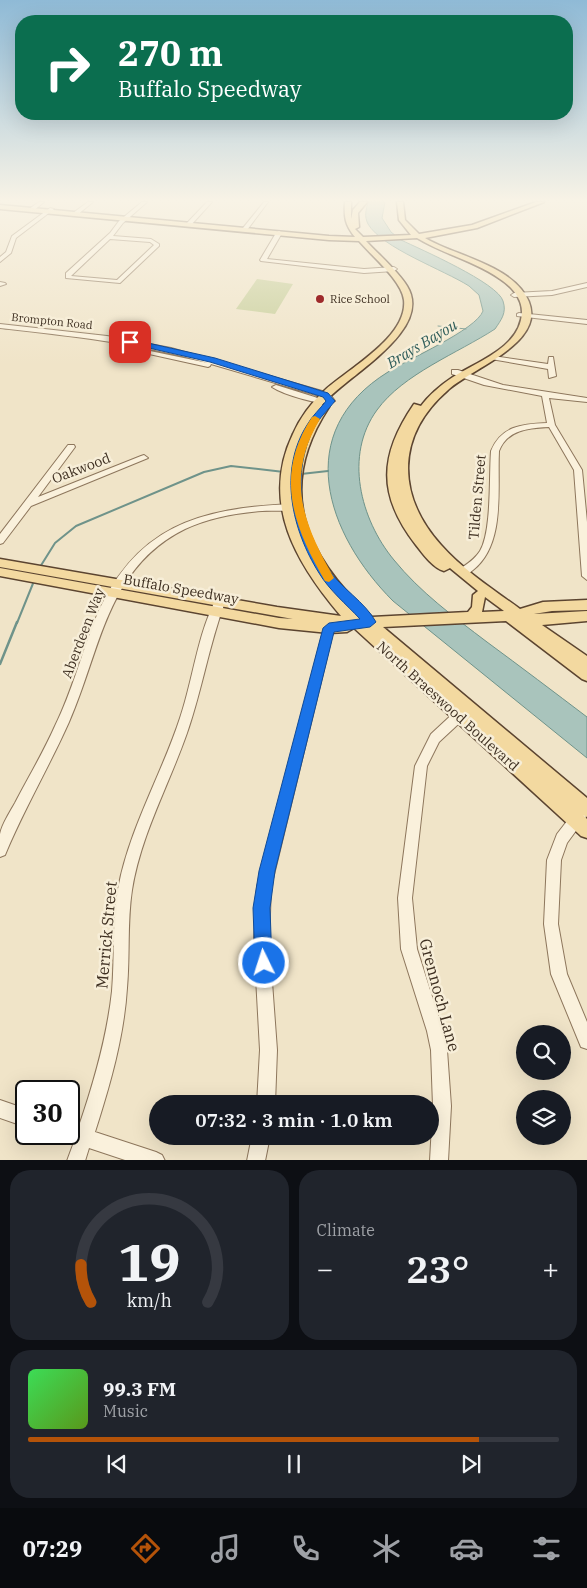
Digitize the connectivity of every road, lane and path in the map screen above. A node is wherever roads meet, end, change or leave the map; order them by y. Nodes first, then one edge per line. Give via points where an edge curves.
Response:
1 (88, 256) edge
2 (146, 256) edge
3 (265, 256) edge
4 (380, 256) edge
5 (449, 256) edge
6 (391, 269) junction
7 (587, 285) edge
8 (517, 295) junction
9 (523, 316) junction
10 (587, 322) edge
11 (0, 326) edge
12 (0, 332) edge
13 (17, 332) junction
14 (199, 356) junction
15 (493, 358) junction
16 (551, 358) dead end
17 (191, 362) junction
18 (552, 366) junction
19 (458, 374) junction
20 (552, 376) dead end
21 (259, 378) junction
22 (545, 395) junction
23 (326, 400) junction
24 (587, 400) edge
25 (551, 425) junction
26 (71, 447) dead end
27 (144, 458) dead end
28 (29, 504) junction
29 (291, 507) junction
30 (0, 542) edge
31 (0, 563) edge
32 (0, 572) edge
33 (28, 572) junction
34 (463, 572) junction
35 (587, 576) edge
36 (116, 589) junction
37 (479, 595) junction
38 (330, 597) junction
39 (587, 605) edge
40 (218, 607) junction
41 (513, 616) junction
42 (587, 616) edge
43 (472, 617) junction
44 (553, 619) junction
45 (403, 621) junction
46 (325, 623) junction
47 (363, 623) junction
48 (552, 638) junction
49 (395, 644) junction
50 (587, 664) edge
51 (587, 675) edge
52 (463, 712) junction
53 (587, 809) edge
54 (582, 825) edge
55 (0, 850) edge
56 (587, 1041) edge
57 (266, 1095) edge
58 (0, 1109) edge
59 (15, 1114) edge
60 (80, 1124) edge
61 (80, 1135) edge
62 (76, 1145) edge
63 (258, 1145) edge
64 (76, 1160) edge
65 (156, 1160) edge
66 (256, 1160) edge
67 (439, 1160) edge

1 - 2 street via 68,274 70,278 114,283
3 - 6 street via 263,260 364,271
4 - 6 main road, North Braeswood Boulevard
5 - 8 main road via 488,274
6 - 23 main road, North Braeswood Boulevard via 410,294 415,311 411,323 405,333
7 - 8 street via 552,293
8 - 9 main road
9 - 10 street
9 - 15 main road via 519,335
9 - 19 main road via 505,340
11 - 13 street, Brompton Road
12 - 13 street, Brompton Road
13 - 14 street, Brompton Road via 130,342
13 - 17 street, Brompton Road via 125,348
14 - 17 street
14 - 21 street, Brompton Road
15 - 18 street
15 - 19 main road
16 - 18 street
17 - 21 street, Brompton Road
18 - 20 street
19 - 22 street via 493,387
19 - 34 main road via 416,420 404,446 400,471 406,504 420,528 446,559
19 - 37 main road via 423,398 405,422 395,443 391,477 397,505 418,541 437,562
21 - 23 street, Brompton Road
22 - 24 street
22 - 25 street
23 - 29 main road, North Braeswood Boulevard via 291,468
25 - 34 street, Tilden Street via 521,428 500,440 495,451 490,533 480,558
25 - 35 street via 578,470
26 - 28 street
27 - 28 street, Oakwood
28 - 30 street
29 - 36 street, Aberdeen Way via 244,508 181,527 144,551 126,571
29 - 38 main road, North Braeswood Boulevard via 292,533 300,552
29 - 47 main road, North Braeswood Boulevard via 324,572
31 - 33 main road, Buffalo Speedway
32 - 33 main road, Buffalo Speedway
33 - 36 main road, Buffalo Speedway
34 - 41 main road
36 - 40 main road, Buffalo Speedway
36 - 55 street, Aberdeen Way via 64,722 19,806
37 - 41 main road
37 - 43 main road via 478,608
38 - 46 main road
38 - 47 main road, North Braeswood Boulevard
39 - 41 main road, Buffalo Speedway via 543,607
40 - 46 main road, Buffalo Speedway via 279,623
40 - 60 street, Merrick Street via 205,641 186,720 131,864 123,909 122,968 112,1045
41 - 43 main road, Buffalo Speedway
41 - 44 main road, Buffalo Speedway
41 - 48 main road
41 - 51 main road
42 - 44 main road, Buffalo Speedway
43 - 45 main road, Buffalo Speedway
44 - 48 main road via 549,625
45 - 47 main road, Buffalo Speedway
45 - 49 main road via 393,634
46 - 47 main road, Buffalo Speedway via 349,627
46 - 57 street via 264,887 261,927 268,1034
47 - 49 main road, North Braeswood Boulevard
47 - 52 main road, North Braeswood Boulevard
48 - 50 main road
49 - 52 main road, North Braeswood Boulevard
52 - 53 main road, North Braeswood Boulevard
52 - 54 main road, North Braeswood Boulevard
52 - 67 street, Grennoch Lane via 434,738 421,766 404,898 409,949 439,1050 442,1106
53 - 54 street
54 - 56 street via 562,839 554,860 551,924 559,974
58 - 59 street
61 - 65 street
62 - 64 street, Merrick Street
63 - 66 street

